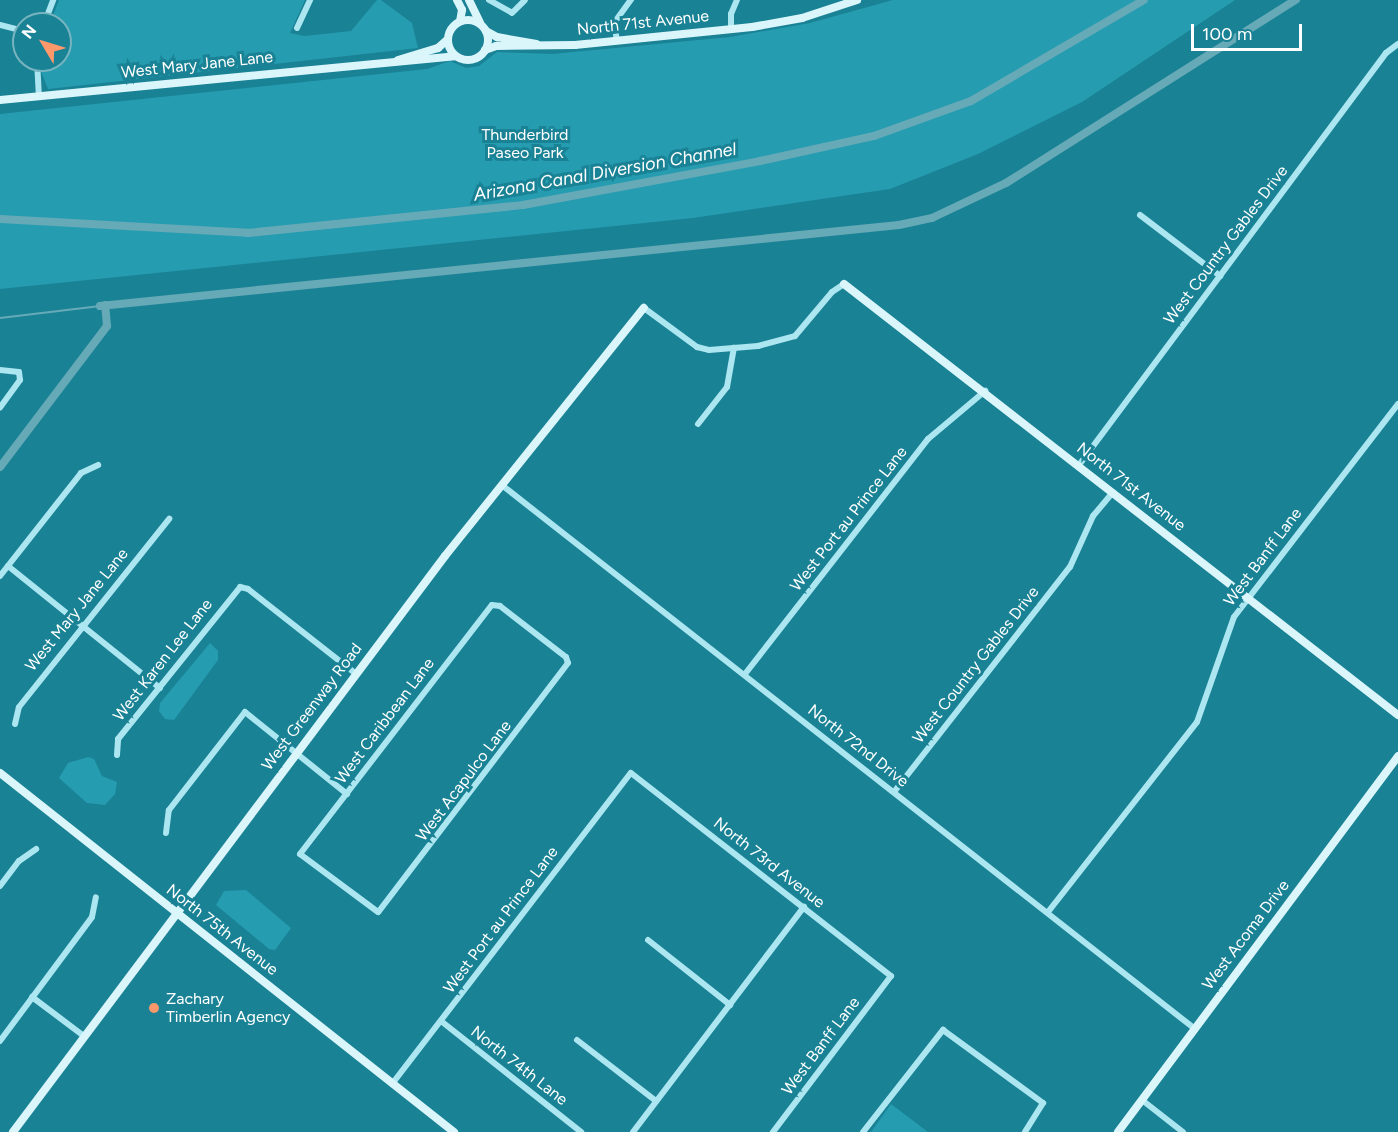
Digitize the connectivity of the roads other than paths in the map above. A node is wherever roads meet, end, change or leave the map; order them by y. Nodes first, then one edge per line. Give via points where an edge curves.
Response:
1 (310, 0) edge
2 (457, 0) edge
3 (470, 0) edge
4 (489, 0) edge
5 (525, 0) edge
6 (631, 0) edge
7 (737, 0) edge
8 (855, 2) edge
9 (460, 21) junction
10 (480, 23) junction
11 (297, 28) dead end
12 (731, 29) junction
13 (486, 31) junction
14 (447, 40) junction
15 (617, 41) junction
16 (1398, 44) edge
17 (542, 46) junction
18 (485, 50) junction
19 (455, 56) junction
20 (398, 60) junction
21 (38, 72) edge
22 (39, 96) junction
23 (0, 100) edge
24 (1140, 215) dead end
25 (1220, 276) junction
26 (844, 284) joint
27 (644, 308) joint
28 (734, 348) junction
29 (0, 369) edge
30 (985, 391) junction
31 (1398, 404) edge
32 (0, 408) edge
33 (698, 424) dead end
34 (98, 465) dead end
35 (1079, 465) junction
36 (503, 486) junction
37 (1113, 492) junction
38 (169, 519) dead end
39 (8, 566) junction
40 (0, 576) edge
41 (1248, 598) junction
42 (83, 626) junction
43 (568, 663) joint
44 (356, 674) junction
45 (745, 674) junction
46 (160, 688) junction
47 (1398, 715) edge
48 (15, 724) dead end
49 (296, 753) junction
50 (117, 755) dead end
51 (1398, 756) edge
52 (631, 773) joint
53 (0, 774) edge
54 (894, 792) junction
55 (347, 794) junction
56 (166, 833) dead end
57 (36, 849) dead end
58 (300, 854) joint
59 (0, 886) edge
60 (96, 897) dead end
61 (804, 907) junction
62 (1048, 912) junction
63 (175, 913) junction
64 (648, 940) dead end
65 (891, 976) joint
66 (32, 997) junction
67 (730, 1005) junction
68 (441, 1021) junction
69 (1195, 1029) junction
70 (84, 1035) junction
71 (577, 1040) dead end
72 (0, 1041) edge
73 (392, 1084) junction
74 (1142, 1100) junction
75 (656, 1101) junction
76 (13, 1132) edge
77 (454, 1132) edge
78 (581, 1132) edge
79 (633, 1132) edge
80 (773, 1132) edge
81 (862, 1132) edge
82 (1025, 1132) edge
83 (1118, 1132) edge
84 (1183, 1132) edge

1 - 11 street
2 - 9 street via 462,10
3 - 10 street
4 - 5 street via 512,13
6 - 15 street via 614,23
7 - 12 street via 730,14
8 - 12 street, North 71st Avenue via 780,23
9 - 10 street
9 - 14 street
10 - 13 street
12 - 15 street, North 71st Avenue
13 - 17 street, North 71st Avenue via 497,38
13 - 18 street
14 - 19 street
14 - 20 street, West Mary Jane Lane via 438,48
15 - 17 street, North 71st Avenue
16 - 25 street, West Country Gables Drive via 1386,53
17 - 18 street, North 71st Avenue
18 - 19 street, North 71st Avenue via 468,60
19 - 20 street, West Mary Jane Lane
20 - 22 street, West Mary Jane Lane
21 - 22 street
22 - 23 street, West Mary Jane Lane
24 - 25 street
25 - 35 street, West Country Gables Drive
26 - 28 street via 832,292 795,336
26 - 30 street, North 71st Avenue
27 - 28 street via 697,347
27 - 36 street, West Greenway Road
28 - 33 street via 727,387
29 - 32 street via 19,372 20,380
30 - 35 street, North 71st Avenue
30 - 45 street, West Port au Prince Lane via 928,440
31 - 41 street, West Banff Lane
34 - 39 street via 81,473
35 - 37 street, North 71st Avenue
36 - 44 street, West Greenway Road
36 - 45 street, North 72nd Drive
37 - 41 street, North 71st Avenue
37 - 54 street, West Country Gables Drive via 1093,516 1070,567
38 - 42 street, West Mary Jane Lane
39 - 40 street
39 - 42 street
41 - 47 street, North 71st Avenue
41 - 62 street, West Banff Lane via 1234,617 1197,722
42 - 46 street
42 - 48 street, West Mary Jane Lane via 19,707
43 - 55 street, West Caribbean Lane via 566,657 500,606 492,605
43 - 58 street, West Acapulco Lane via 378,912
44 - 46 street, West Karen Lee Lane via 248,589 240,587
44 - 49 street, West Greenway Road
45 - 54 street, North 72nd Drive
46 - 50 street, West Karen Lee Lane via 118,739
49 - 55 street
49 - 56 street via 245,712 169,810
49 - 63 street, West Greenway Road
51 - 69 street, West Acoma Drive
52 - 61 street, North 73rd Avenue
52 - 68 street, West Port au Prince Lane
53 - 63 street, North 75th Avenue
54 - 62 street, North 72nd Drive
55 - 58 street, West Caribbean Lane
57 - 59 street via 19,861
60 - 66 street via 92,917
61 - 65 street, North 73rd Avenue
61 - 67 street
62 - 69 street, North 72nd Drive
63 - 70 street, West Greenway Road
63 - 73 street, North 75th Avenue
64 - 67 street
65 - 80 street, West Banff Lane
66 - 70 street
66 - 72 street
67 - 75 street
68 - 73 street, West Port au Prince Lane
68 - 78 street, North 74th Lane
69 - 74 street, West Acoma Drive
70 - 76 street, West Greenway Road
71 - 75 street
73 - 77 street, North 75th Avenue
74 - 83 street, West Acoma Drive
74 - 84 street
75 - 79 street
81 - 82 street via 943,1030 1043,1103

